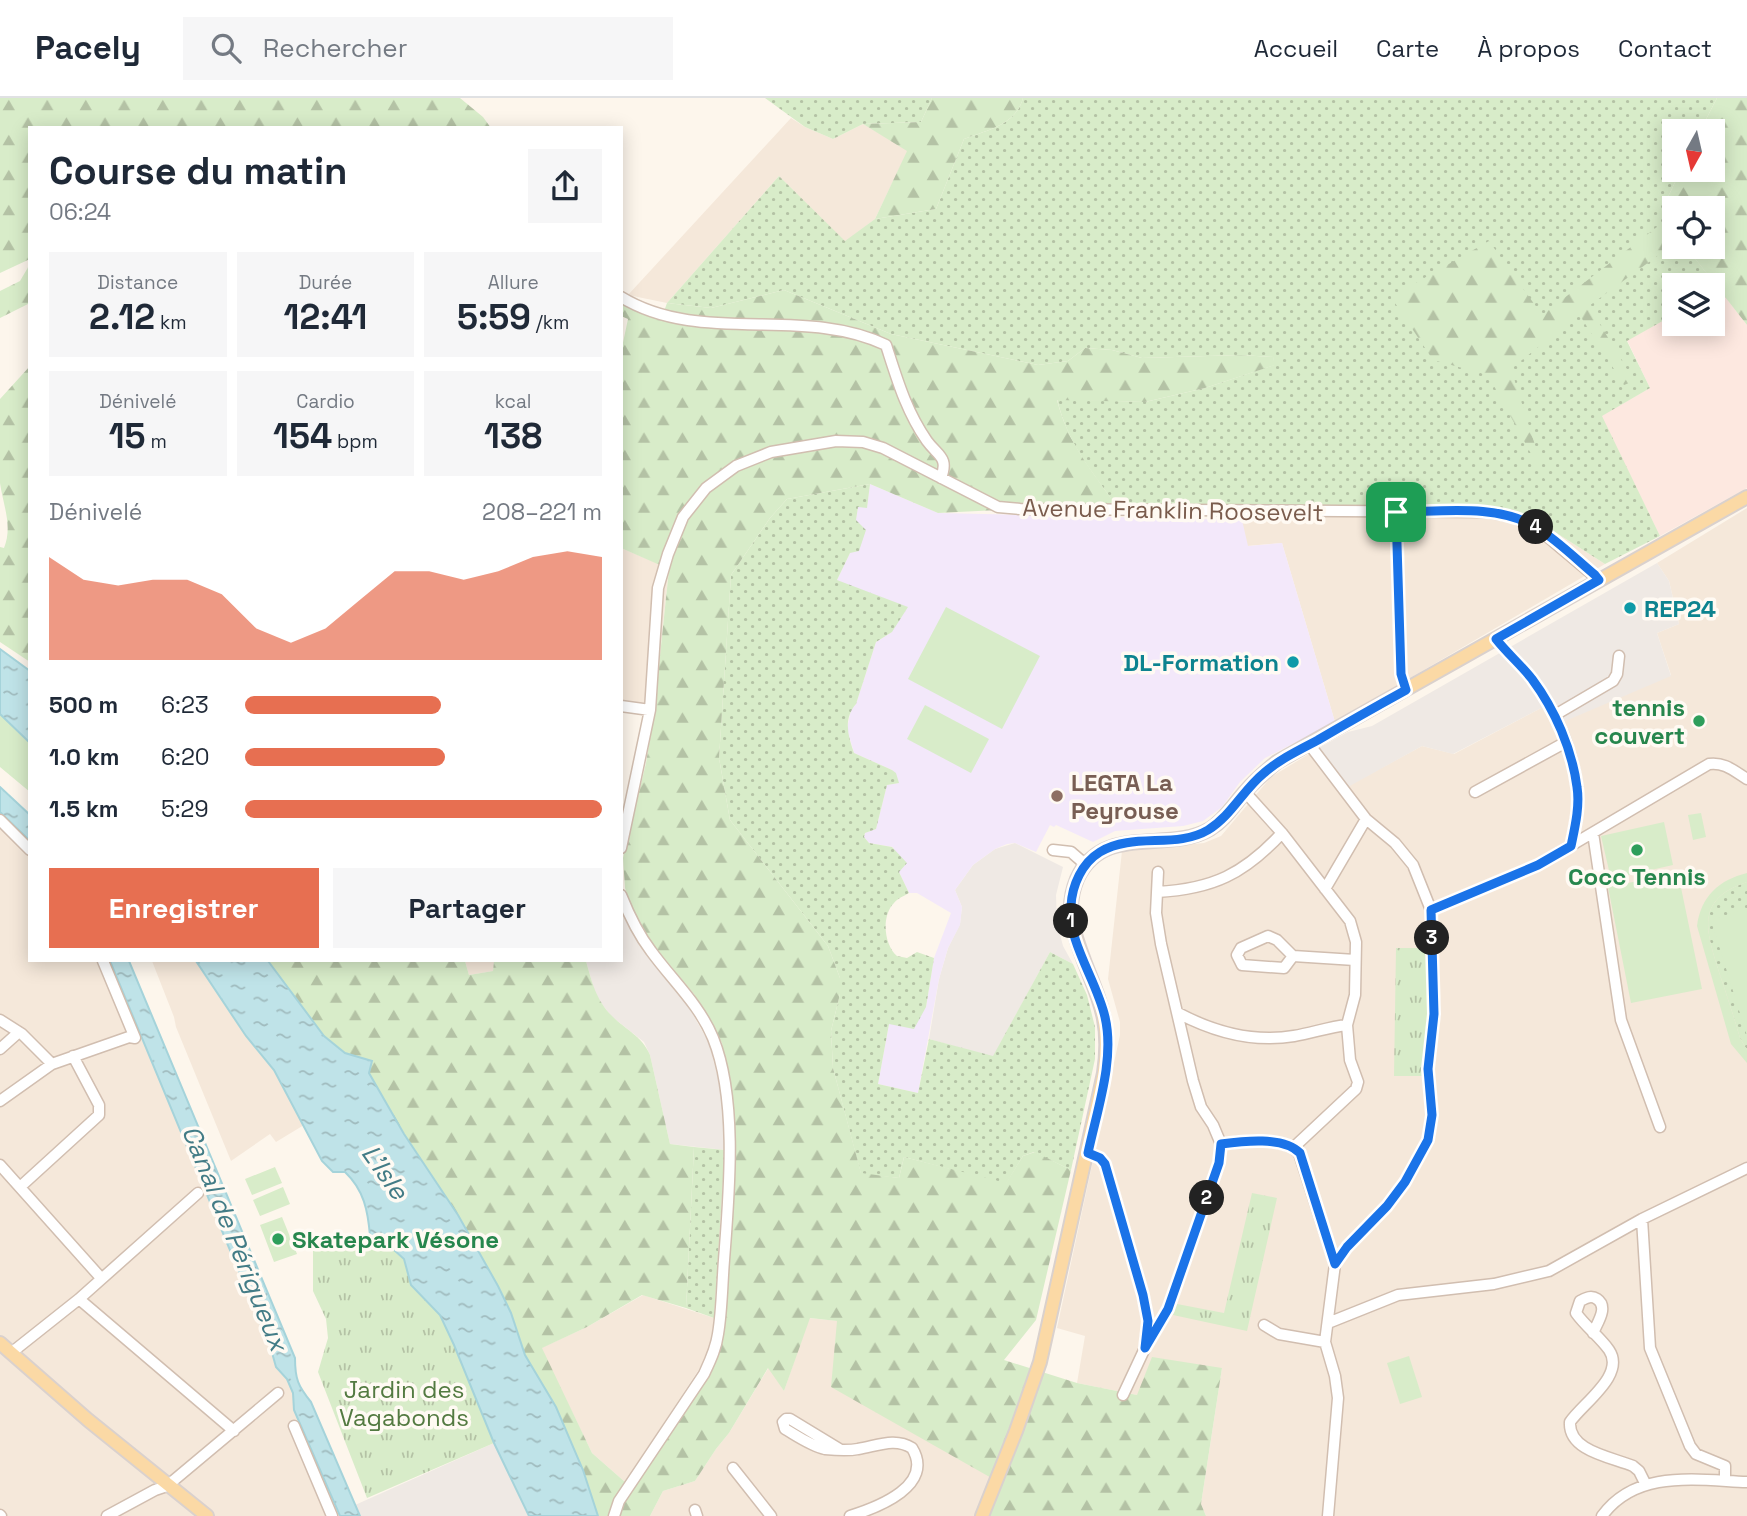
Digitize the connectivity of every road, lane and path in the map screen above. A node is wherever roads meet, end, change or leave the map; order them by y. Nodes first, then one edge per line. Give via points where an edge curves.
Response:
1 (623, 298) edge
2 (941, 478) junction
3 (1747, 497) edge
4 (1396, 512) junction
5 (1599, 580) junction
6 (1496, 639) junction
7 (1619, 656) dead end
8 (1406, 690) junction
9 (623, 706) edge
10 (650, 710) junction
11 (1555, 715) junction
12 (1566, 743) junction
13 (1309, 744) junction
14 (1747, 779) edge
15 (1245, 792) junction
16 (1475, 792) dead end
17 (1366, 818) junction
18 (0, 820) edge
19 (1282, 833) junction
20 (1592, 833) junction
21 (623, 838) edge
22 (1571, 846) junction
23 (28, 848) edge
24 (1053, 850) dead end
25 (1086, 865) junction
26 (1158, 872) dead end
27 (1325, 889) junction
28 (1157, 892) junction
29 (623, 900) edge
30 (1431, 910) junction
31 (1293, 956) junction
32 (1355, 960) junction
33 (103, 962) edge
34 (1178, 1013) junction
35 (0, 1020) edge
36 (1347, 1025) junction
37 (19, 1032) junction
38 (0, 1049) edge
39 (73, 1056) junction
40 (52, 1064) junction
41 (0, 1101) edge
42 (1660, 1127) dead end
43 (1221, 1144) junction
44 (1294, 1147) junction
45 (1088, 1153) junction
46 (0, 1165) edge
47 (1747, 1168) edge
48 (20, 1187) junction
49 (198, 1193) dead end
50 (1642, 1219) junction
51 (1335, 1264) junction
52 (100, 1278) junction
53 (79, 1299) junction
54 (1328, 1323) junction
55 (1264, 1325) dead end
56 (1592, 1333) dead end
57 (1325, 1342) junction
58 (0, 1343) edge
59 (1145, 1348) junction
60 (11, 1353) junction
61 (278, 1393) dead end
62 (1123, 1395) dead end
63 (294, 1426) dead end
64 (234, 1431) junction
65 (841, 1450) junction
66 (733, 1468) dead end
67 (1725, 1481) junction
68 (1747, 1482) edge
69 (1644, 1483) junction
70 (167, 1486) junction
71 (107, 1516) edge
72 (207, 1516) edge
73 (332, 1516) edge
74 (614, 1516) edge
75 (771, 1516) edge
76 (850, 1516) edge
77 (982, 1516) edge
78 (1327, 1516) edge
79 (1602, 1516) edge

1 - 2 street via 662,316 823,326 886,345 906,406 944,460
2 - 4 street, Avenue Franklin Roosevelt via 998,507 1020,509
2 - 10 street, Avenue Franklin Roosevelt via 883,448 836,441 771,452 736,466 706,488 683,517 658,588
3 - 5 main road
4 - 5 street, Avenue Franklin Roosevelt via 1511,516 1536,527
4 - 8 street via 1401,674
5 - 6 main road
6 - 8 main road
6 - 11 street via 1532,679
7 - 11 street via 1613,681
8 - 13 main road
9 - 10 street
10 - 21 street, Avenue Franklin Roosevelt
11 - 12 street
12 - 16 street
12 - 22 street via 1578,806
13 - 15 main road via 1277,762
13 - 17 street
14 - 20 street via 1726,765 1709,764
15 - 19 street
15 - 25 main road via 1222,820 1199,834 1120,844
17 - 27 street
17 - 30 street via 1413,865
18 - 23 street
19 - 27 street
19 - 28 street via 1235,874 1188,891
20 - 22 street
20 - 42 street via 1621,1020
22 - 30 street via 1538,865
24 - 25 street via 1071,852
25 - 45 main road via 1074,887 1070,909 1106,1019 1107,1038
26 - 28 street
27 - 32 street via 1350,921
28 - 34 street via 1157,924
29 - 74 street via 651,951 690,998 713,1038 730,1130 713,1355 618,1501
30 - 51 street via 1434,1014 1428,1140 1405,1182
31 - 31 street via 1268,936 1241,947 1237,956 1242,965 1284,968
31 - 32 street
32 - 36 street via 1355,995
33 - 39 street via 135,1038
34 - 36 street via 1219,1031 1247,1037 1289,1037
34 - 43 street via 1201,1107
35 - 37 street
36 - 44 street via 1356,1089
37 - 38 street
37 - 40 street
39 - 40 street
39 - 48 street via 99,1105 99,1115
40 - 41 street
43 - 44 street via 1275,1142
43 - 59 street via 1219,1163 1168,1309
44 - 51 street via 1306,1168
45 - 59 street via 1100,1158 1109,1178 1143,1295 1148,1321
45 - 77 main road via 1037,1372
46 - 48 street
47 - 50 street
48 - 52 street
49 - 52 street
50 - 54 street via 1549,1271 1494,1284 1398,1295
50 - 67 street via 1652,1355 1690,1446 1696,1454 1725,1466
51 - 54 street
52 - 53 street
53 - 60 street
53 - 64 street
54 - 57 street
55 - 57 street via 1279,1334
56 - 69 street via 1611,1352 1613,1368 1570,1422 1572,1436 1585,1448 1633,1466
57 - 78 street via 1338,1398
58 - 60 main road
59 - 62 street
60 - 70 main road
61 - 64 street
63 - 73 street
64 - 70 street
65 - 65 street via 790,1419 783,1422 785,1429 807,1442
65 - 76 street via 899,1442 912,1448 919,1465 916,1478 896,1495
66 - 75 street
67 - 68 street
67 - 69 street via 1664,1479
69 - 79 street
70 - 71 street
70 - 72 main road

